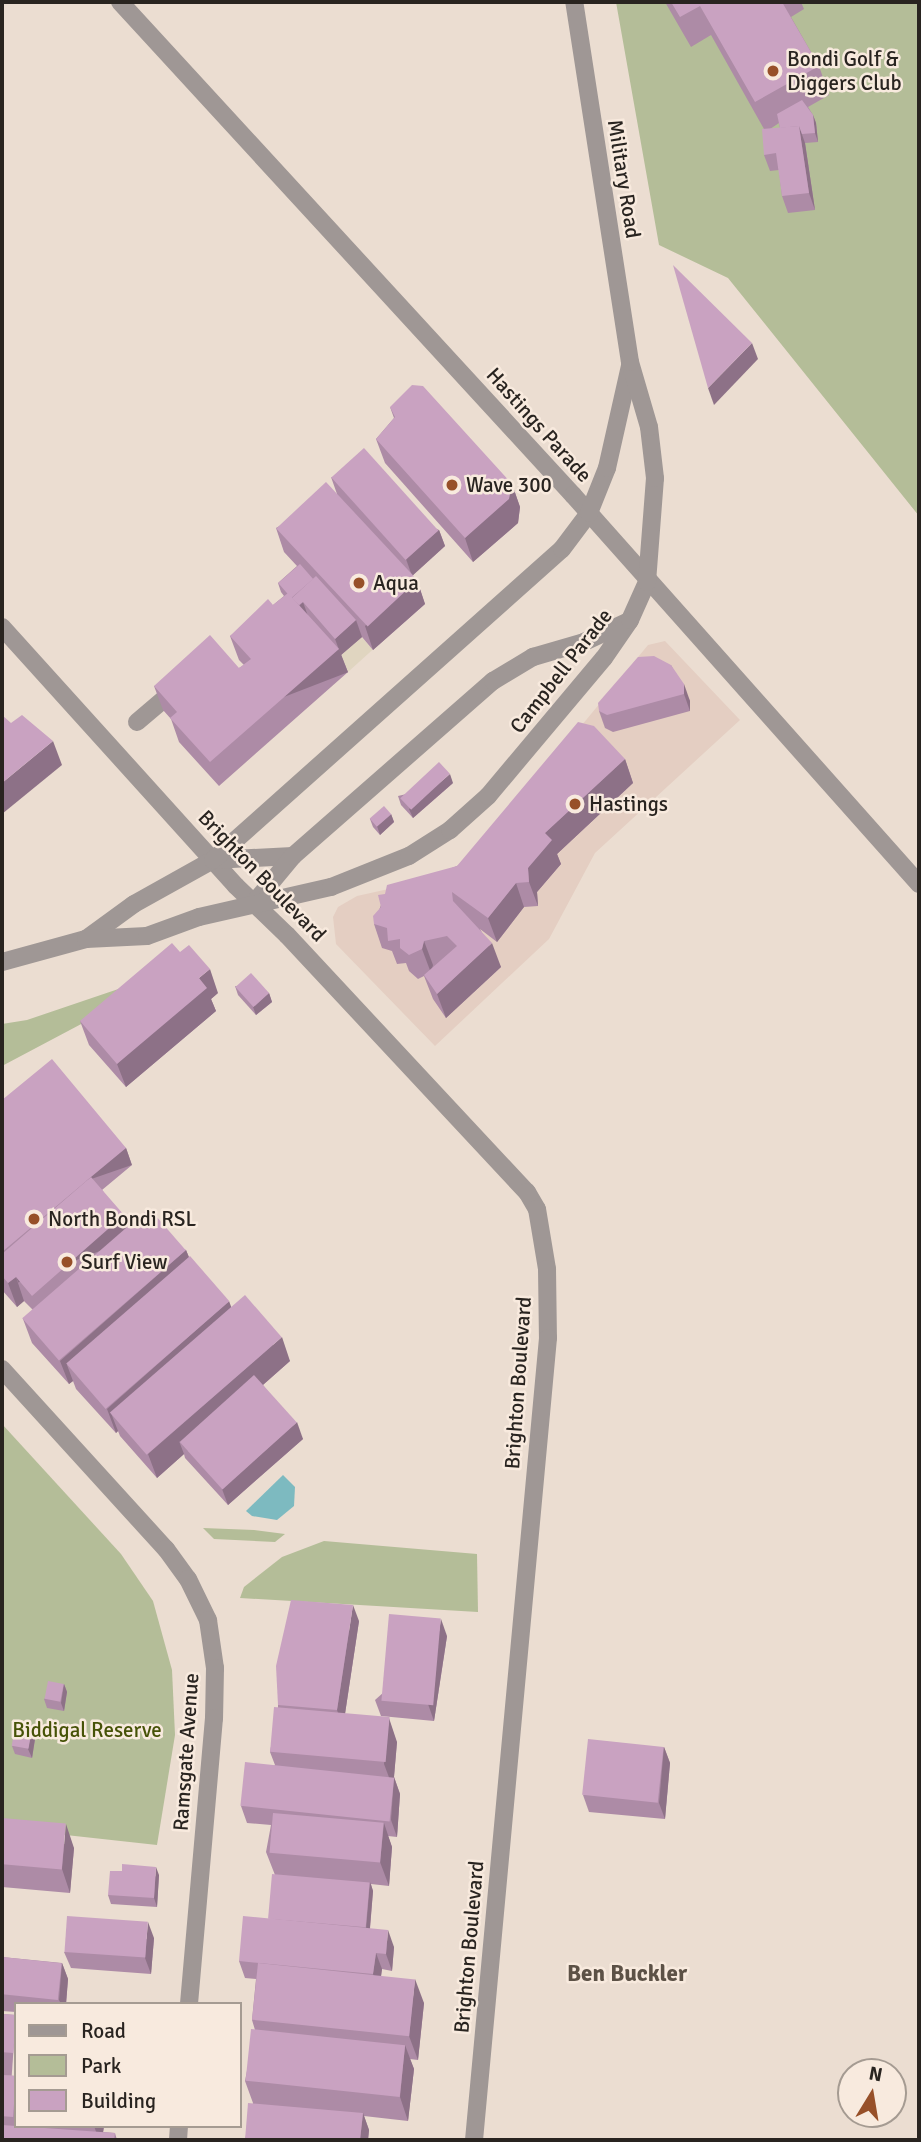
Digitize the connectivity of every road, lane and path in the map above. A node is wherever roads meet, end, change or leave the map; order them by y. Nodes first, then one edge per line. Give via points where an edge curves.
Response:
1 (120, 2) edge
2 (574, 2) edge
3 (630, 362) junction
4 (589, 513) junction
5 (647, 582) junction
6 (630, 620) junction
7 (2, 627) edge
8 (190, 677) edge
9 (137, 722) dead end
10 (293, 856) junction
11 (213, 860) junction
12 (919, 884) edge
13 (254, 903) junction
14 (86, 939) junction
15 (2, 962) edge
16 (2, 1369) edge
17 (189, 2002) edge
18 (474, 2140) edge

1 - 4 street, Hastings Parade
2 - 3 street, Military Road
3 - 4 street, Campbell Parade via 607,468
3 - 5 street, Campbell Parade via 649,427 655,478
4 - 5 street, Hastings Parade
4 - 11 street, Campbell Parade via 531,579
5 - 6 street, Campbell Parade
5 - 12 street, Hastings Parade
6 - 10 street via 584,642 533,657 493,681
6 - 13 street, Campbell Parade via 522,758 450,830 409,856 368,874
7 - 11 street, Brighton Boulevard
8 - 9 street
10 - 11 street
10 - 13 street
11 - 13 street, Brighton Boulevard
11 - 14 street, Campbell Parade via 134,904
13 - 14 street, Campbell Parade via 147,936
13 - 18 street, Brighton Boulevard via 527,1192 543,1227 548,1338
14 - 15 street, Campbell Parade
16 - 17 street, Ramsgate Avenue via 166,1549 188,1579 208,1620 215,1668 214,1718

